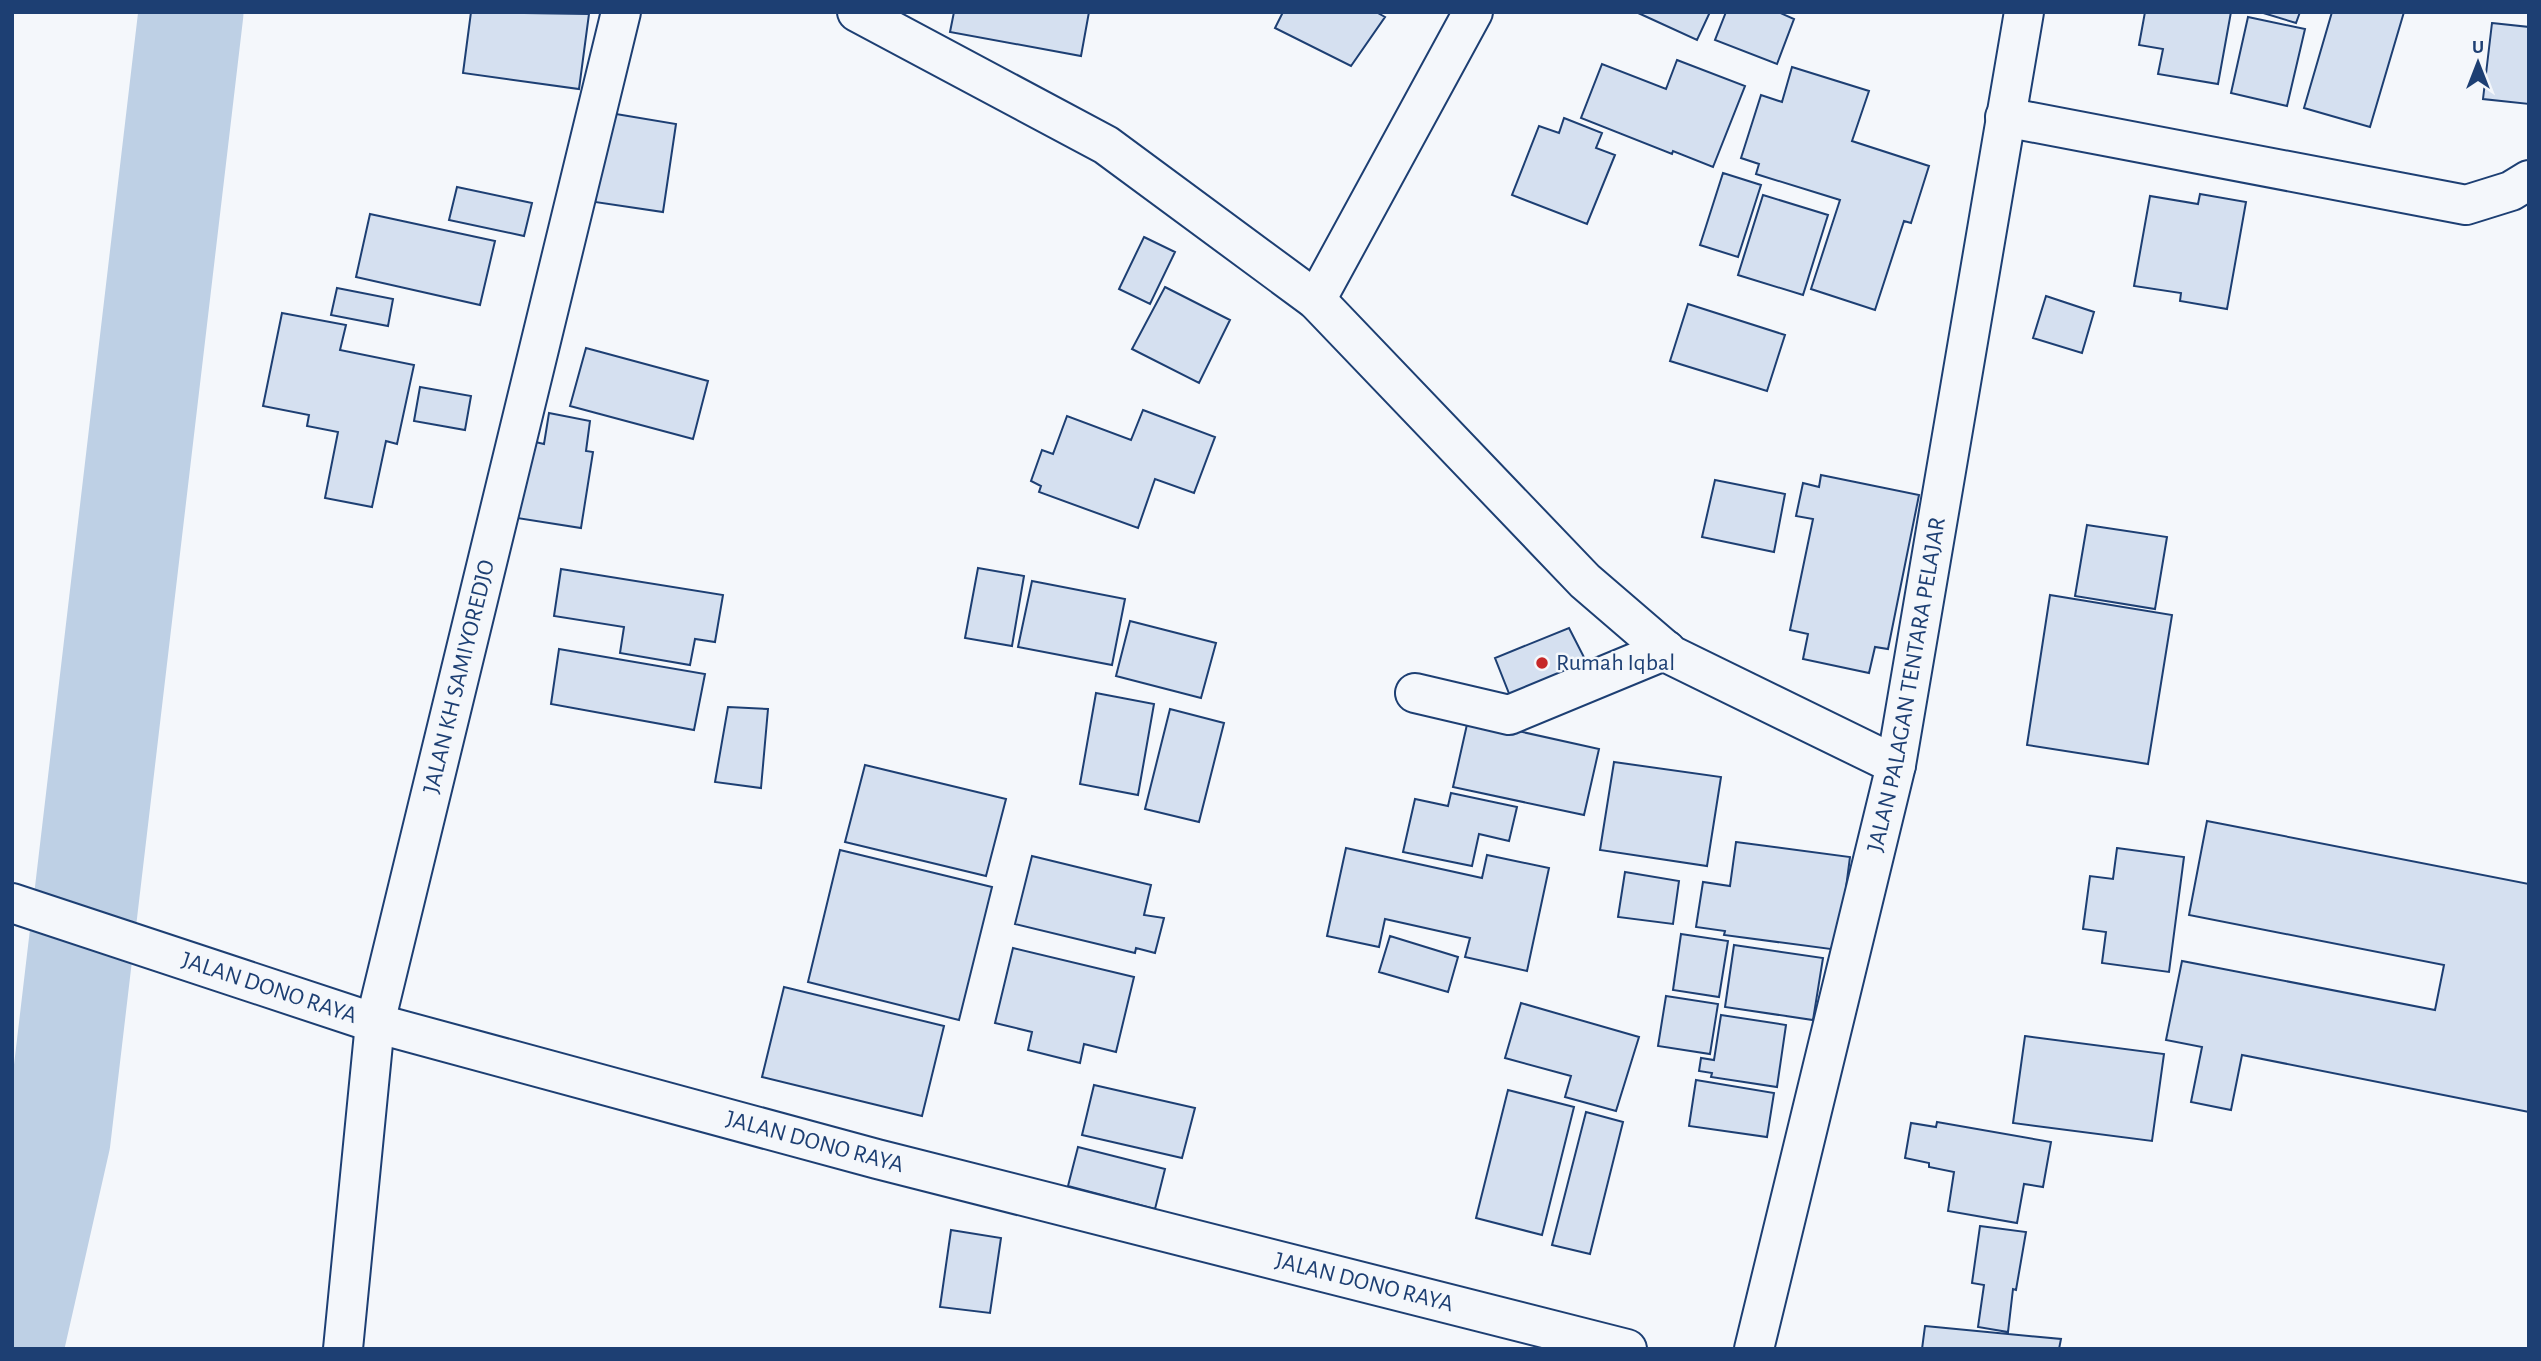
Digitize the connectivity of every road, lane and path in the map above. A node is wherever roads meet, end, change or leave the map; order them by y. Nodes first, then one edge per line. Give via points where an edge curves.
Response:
1 (621, 12) edge
2 (857, 12) edge
3 (1473, 12) edge
4 (2024, 12) edge
5 (2005, 117) junction
6 (2529, 180) edge
7 (1316, 300) junction
8 (1666, 650) junction
9 (1415, 693) dead end
10 (1896, 765) junction
11 (12, 903) edge
12 (375, 1023) junction
13 (343, 1349) edge
14 (1627, 1349) edge
15 (1754, 1349) edge

1 - 12 street, JALAN KH SAMIYOREDJO
2 - 7 street via 1106,145
3 - 7 street
4 - 5 street, JALAN PALAGAN TENTARA PELAJAR
5 - 6 street via 2466,205 2511,191
5 - 10 street, JALAN PALAGAN TENTARA PELAJAR
7 - 8 street via 1585,581
8 - 9 street via 1509,715
8 - 10 street
10 - 15 street, JALAN PALAGAN TENTARA PELAJAR
11 - 12 street, JALAN DONO RAYA
12 - 13 street, JALAN KH SAMIYOREDJO
12 - 14 street, JALAN DONO RAYA via 877,1159

